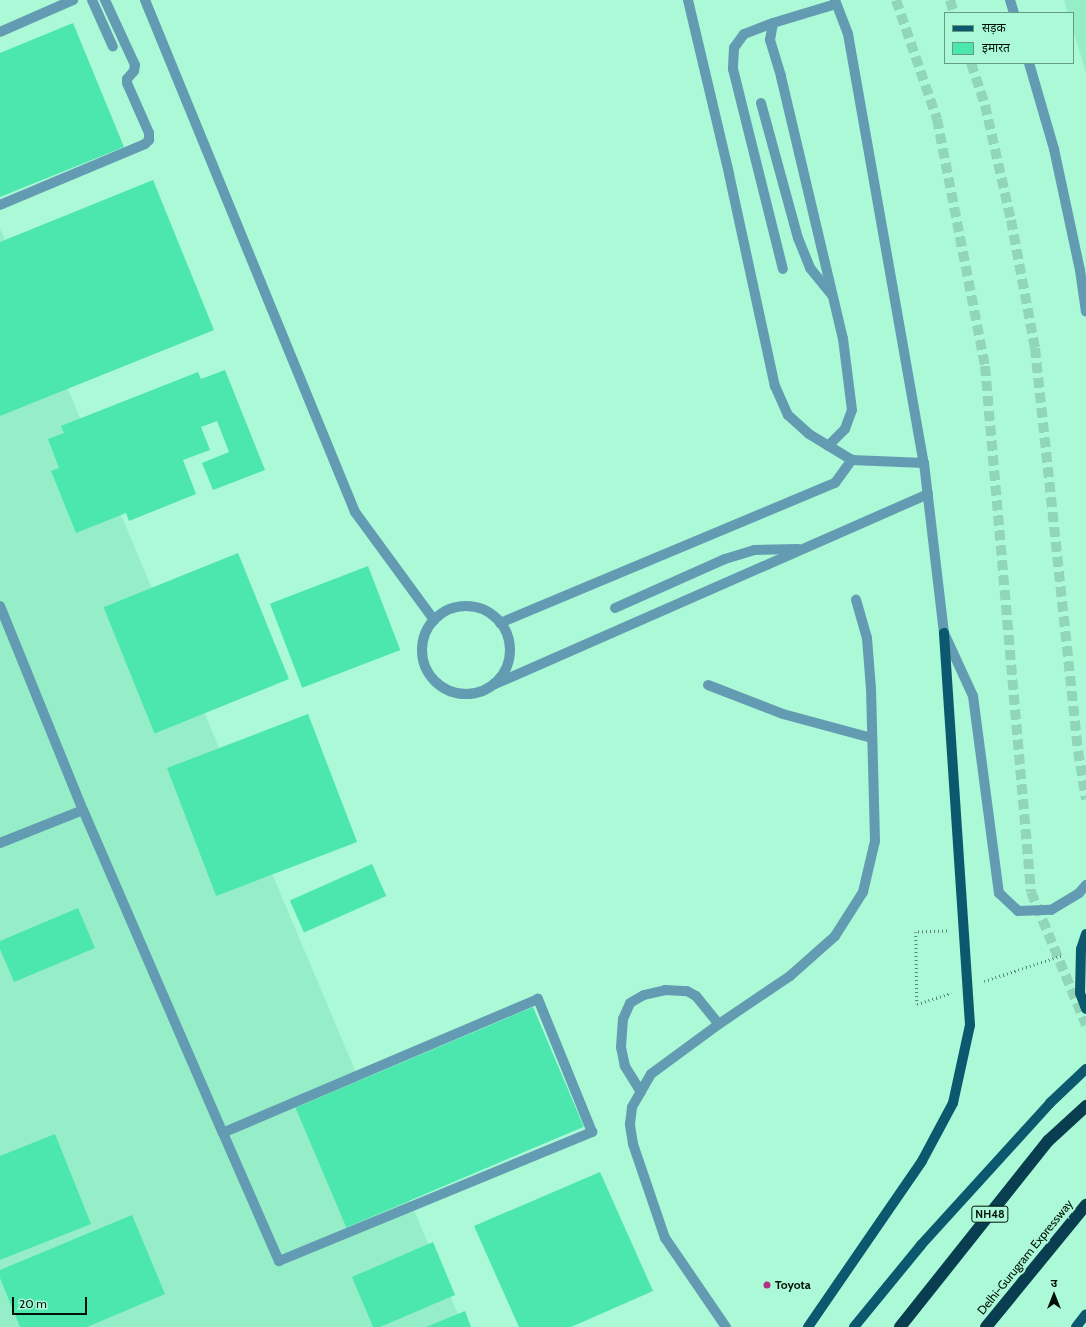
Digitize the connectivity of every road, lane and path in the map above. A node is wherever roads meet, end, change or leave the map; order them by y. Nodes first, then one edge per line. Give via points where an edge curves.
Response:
1 (73, 0) edge
2 (92, 0) edge
3 (105, 0) edge
4 (145, 0) edge
5 (688, 0) edge
6 (1010, 0) edge
7 (836, 2) edge
8 (1014, 12) edge
9 (772, 23) junction
10 (0, 32) edge
11 (113, 48) dead end
12 (1029, 64) edge
13 (762, 103) dead end
14 (0, 205) edge
15 (1083, 268) edge
16 (783, 269) dead end
17 (833, 297) junction
18 (1086, 312) edge
19 (828, 446) junction
20 (852, 460) junction
21 (924, 463) junction
22 (928, 494) junction
23 (802, 549) junction
24 (856, 600) dead end
25 (0, 606) edge
26 (615, 608) dead end
27 (434, 620) junction
28 (500, 623) junction
29 (944, 633) junction
30 (493, 685) junction
31 (708, 685) dead end
32 (872, 738) junction
33 (83, 810) junction
34 (0, 844) edge
35 (1086, 885) edge
36 (965, 931) junction
37 (1086, 934) edge
38 (1064, 955) dead end
39 (983, 982) dead end
40 (953, 992) dead end
41 (1086, 1009) edge
42 (719, 1024) junction
43 (1086, 1069) edge
44 (641, 1092) junction
45 (1086, 1106) edge
46 (223, 1133) junction
47 (1086, 1205) edge
48 (1086, 1314) edge
49 (726, 1327) edge
50 (808, 1327) edge
51 (854, 1327) edge
52 (900, 1327) edge
53 (986, 1327) edge
54 (1076, 1327) edge

1 - 10 street
2 - 11 street
3 - 14 street via 135,65 127,83 150,133 149,140 145,144
4 - 27 street via 355,512
5 - 19 street via 776,386 788,415 809,434
6 - 8 street
7 - 9 street
7 - 21 street via 848,34
9 - 16 street via 744,34 734,48 733,69
9 - 17 street via 770,40 781,76
12 - 15 street via 1054,149
13 - 17 street via 798,238 810,268
15 - 18 street
17 - 19 street via 843,339 852,410 845,430
19 - 20 street
20 - 21 street
20 - 28 street via 835,483
21 - 22 street
22 - 23 street
22 - 29 street
23 - 26 street via 754,550 724,559
23 - 30 street
24 - 32 street via 867,638
25 - 33 street
27 - 28 street via 447,611 461,607 476,608 490,614
27 - 30 street via 426,632 422,646 423,661 429,675 440,686 460,693 481,692
28 - 30 street via 507,635 510,649 502,675
29 - 35 street via 973,696 999,892 1018,911 1051,910 1079,893
29 - 36 main road
31 - 32 street via 782,714
32 - 42 street via 875,841 863,892 835,936 790,976
33 - 34 street
33 - 46 street
36 - 40 path via 916,932 917,1004
36 - 50 main road via 970,1026 953,1103 922,1161
37 - 41 main road via 1081,949 1080,993
38 - 39 path
42 - 44 street via 651,1074
42 - 44 street via 696,996 687,991 665,990 644,995 630,1003 623,1019 621,1047 625,1066
43 - 51 main road via 1050,1103 921,1245
44 - 49 street via 632,1107 630,1124 633,1144 665,1238
45 - 52 highway, NH48 via 1048,1141
46 - 46 street via 279,1261 592,1132 538,999
47 - 53 highway, Delhi-Gurugram Expressway
48 - 54 main road

